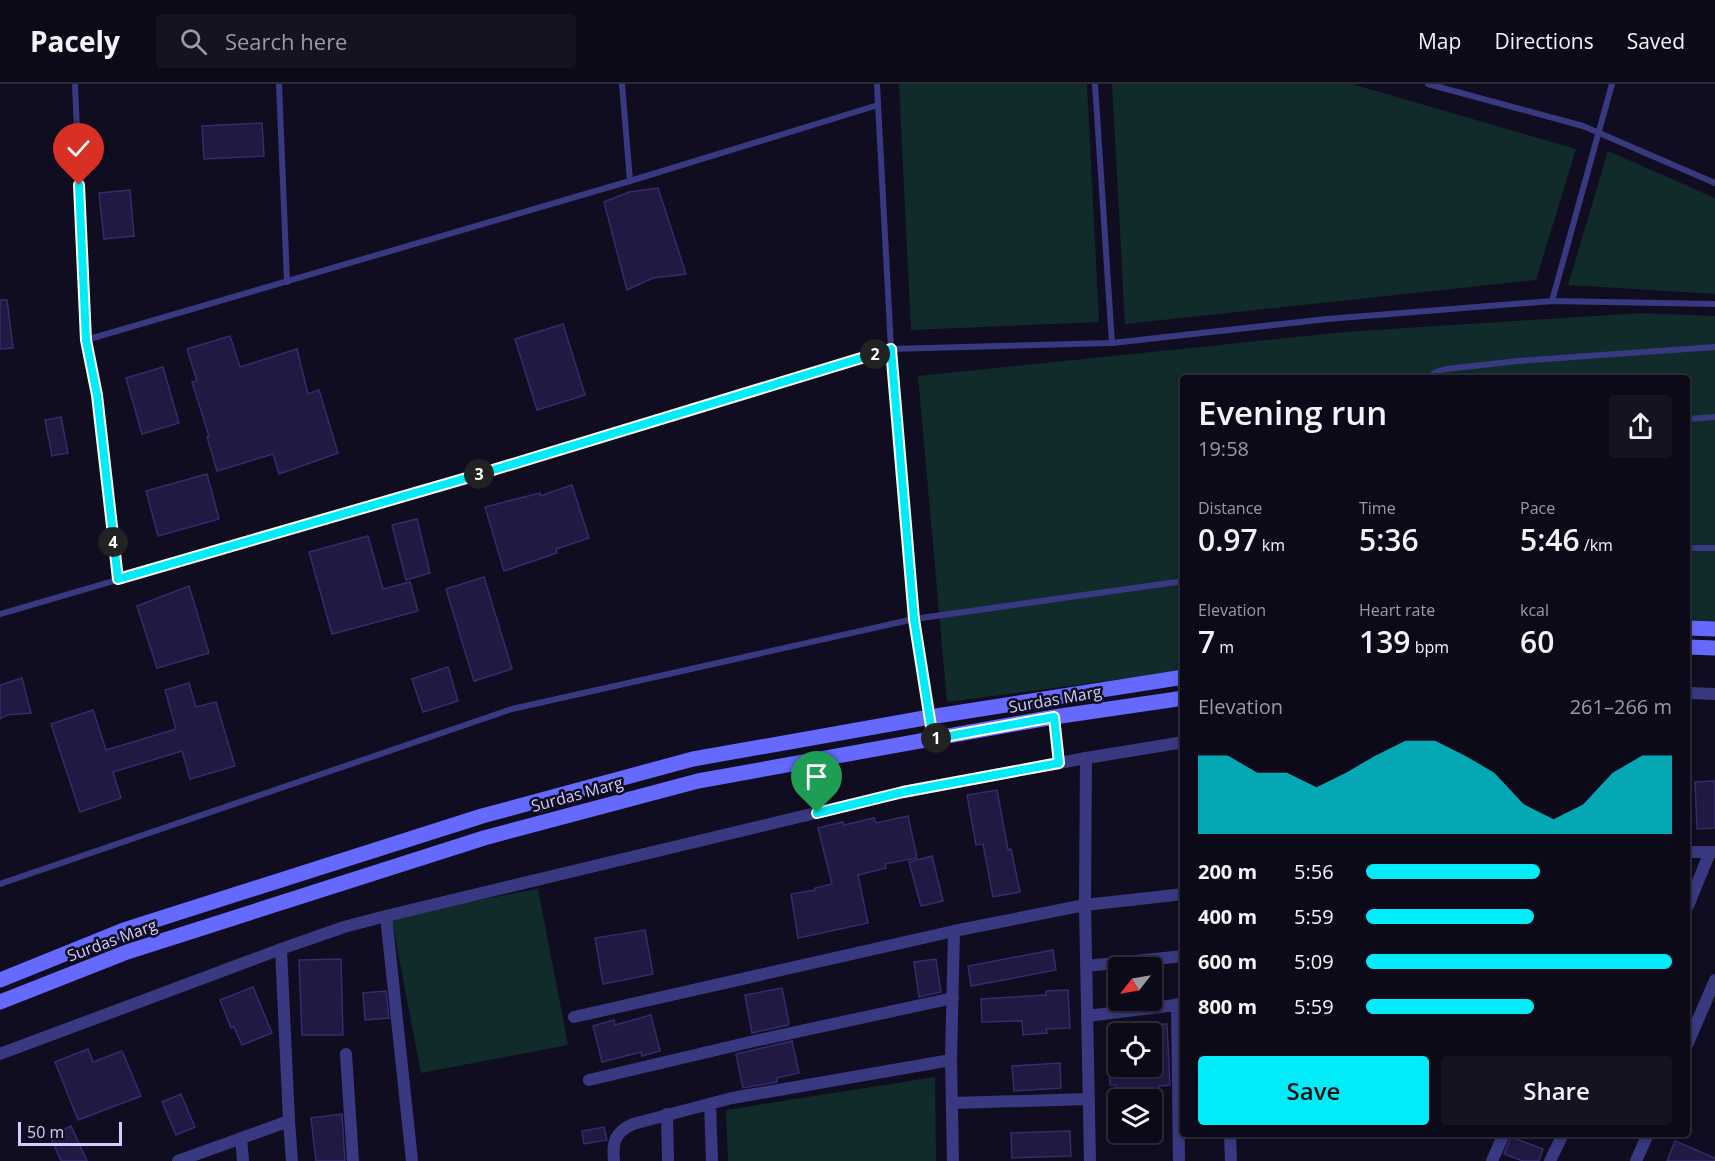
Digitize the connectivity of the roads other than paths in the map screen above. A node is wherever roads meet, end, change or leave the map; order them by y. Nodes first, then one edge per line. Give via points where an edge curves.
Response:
1 (75, 84) edge
2 (279, 84) edge
3 (622, 84) edge
4 (877, 84) edge
5 (1095, 84) edge
6 (1428, 84) edge
7 (1612, 84) edge
8 (878, 105) junction
9 (1599, 132) junction
10 (630, 181) junction
11 (1715, 183) edge
12 (287, 282) junction
13 (1551, 301) junction
14 (1715, 304) edge
15 (1715, 310) edge
16 (86, 340) junction
17 (1112, 343) junction
18 (1715, 347) edge
19 (891, 349) junction
20 (1432, 375) edge
21 (1715, 417) edge
22 (1690, 419) edge
23 (1690, 548) edge
24 (1715, 548) edge
25 (118, 579) junction
26 (1180, 582) edge
27 (0, 614) edge
28 (914, 619) junction
29 (1690, 628) edge
30 (1715, 629) edge
31 (1690, 647) edge
32 (1715, 648) edge
33 (1180, 678) edge
34 (1690, 693) edge
35 (1715, 694) edge
36 (1180, 699) edge
37 (930, 717) junction
38 (1054, 717) junction
39 (933, 739) junction
40 (1180, 743) edge
41 (1086, 758) junction
42 (1059, 763) junction
43 (1690, 852) edge
44 (1713, 852) edge
45 (0, 884) edge
46 (1180, 894) edge
47 (1690, 902) edge
48 (1085, 905) junction
49 (386, 915) junction
50 (954, 931) junction
51 (281, 949) junction
52 (1180, 956) edge
53 (1086, 966) junction
54 (0, 980) edge
55 (1715, 980) edge
56 (952, 998) junction
57 (0, 1002) edge
58 (1180, 1004) edge
59 (1087, 1016) junction
60 (574, 1017) dead end
61 (1690, 1038) edge
62 (0, 1054) edge
63 (346, 1054) dead end
64 (951, 1060) junction
65 (589, 1080) dead end
66 (1089, 1099) junction
67 (952, 1103) junction
68 (710, 1104) junction
69 (667, 1114) junction
70 (289, 1120) junction
71 (1230, 1137) edge
72 (1503, 1137) edge
73 (1562, 1137) edge
74 (1647, 1137) edge
75 (241, 1138) junction
76 (185, 1160) edge
77 (243, 1161) edge
78 (292, 1161) edge
79 (353, 1161) edge
80 (412, 1161) edge
81 (614, 1161) edge
82 (668, 1161) edge
83 (712, 1161) edge
84 (953, 1161) edge
85 (1090, 1161) edge
86 (1179, 1161) edge
87 (1231, 1161) edge
88 (1492, 1161) edge
89 (1550, 1161) edge
90 (1636, 1161) edge

1 - 16 lane
2 - 12 lane
3 - 10 lane
4 - 8 lane
5 - 17 lane
6 - 9 lane
7 - 9 lane
8 - 10 lane
8 - 19 lane
9 - 11 lane
9 - 13 lane
10 - 12 lane
12 - 16 lane
13 - 14 lane
13 - 17 lane
14 - 15 lane
16 - 25 lane via 97,395
17 - 19 lane
18 - 20 lane via 1508,362 1446,369
19 - 25 lane
19 - 28 lane
21 - 22 lane
23 - 24 lane
25 - 27 lane
26 - 28 lane
28 - 37 lane
28 - 45 lane via 512,710
29 - 30 main road
31 - 32 main road
33 - 37 main road, Surdas Marg
34 - 35 street
36 - 38 main road, Surdas Marg
37 - 39 main road
37 - 54 main road, Surdas Marg via 693,759 482,816 124,930
38 - 39 main road, Surdas Marg
38 - 42 street
39 - 57 main road, Surdas Marg via 698,781 484,838 127,952
40 - 41 street
41 - 42 street
41 - 48 street
42 - 49 street via 903,792
43 - 44 street
44 - 47 street
46 - 48 street
48 - 50 street
48 - 53 street
49 - 51 street
49 - 80 street
50 - 56 street
50 - 60 street
51 - 62 street
51 - 70 street
52 - 53 street
53 - 59 street
55 - 61 street
56 - 64 street
56 - 65 street
58 - 59 street
58 - 86 street
59 - 66 street
63 - 79 street
64 - 67 street
64 - 68 street
66 - 67 street
66 - 85 street
67 - 84 street
68 - 69 street
68 - 83 street
69 - 81 street via 622,1129 615,1137
69 - 82 street
70 - 75 street
70 - 78 street
71 - 87 street
72 - 88 street
73 - 89 street
74 - 90 street
75 - 76 street
75 - 77 street

